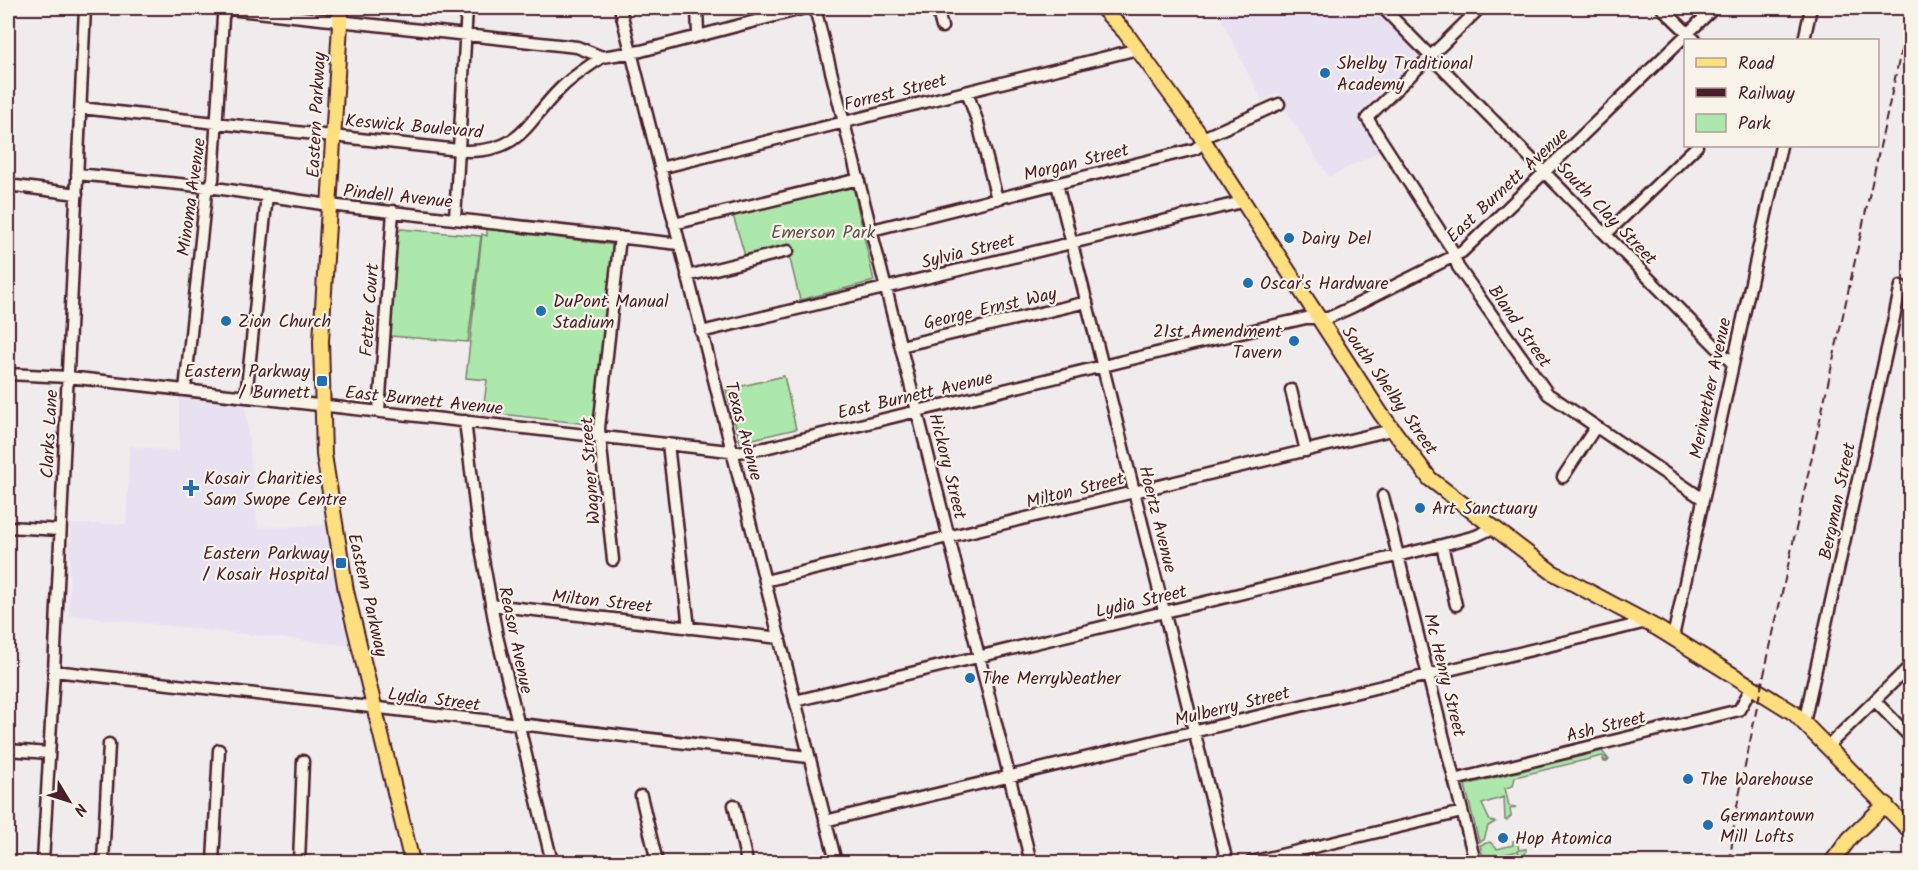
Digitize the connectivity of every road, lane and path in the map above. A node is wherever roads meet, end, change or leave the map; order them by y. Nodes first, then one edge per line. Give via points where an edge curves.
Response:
1 (85, 8) edge
2 (224, 8) edge
3 (467, 8) edge
4 (620, 8) edge
5 (698, 8) edge
6 (805, 8) edge
7 (815, 8) edge
8 (937, 8) edge
9 (1102, 8) edge
10 (1383, 8) edge
11 (1480, 8) edge
12 (1662, 8) edge
13 (1714, 8) edge
14 (1811, 8) edge
15 (340, 14) edge
16 (942, 27) dead end
17 (698, 34) junction
18 (465, 35) junction
19 (1692, 37) edge
20 (1804, 39) edge
21 (1684, 44) edge
22 (1138, 49) junction
23 (630, 52) junction
24 (1431, 55) junction
25 (602, 57) junction
26 (967, 92) junction
27 (1279, 105) dead end
28 (81, 108) junction
29 (844, 122) junction
30 (217, 123) junction
31 (333, 136) junction
32 (1204, 142) junction
33 (1696, 147) edge
34 (1781, 147) edge
35 (459, 150) junction
36 (660, 168) junction
37 (1544, 173) junction
38 (77, 174) junction
39 (859, 179) junction
40 (1057, 184) junction
41 (8, 185) edge
42 (209, 187) junction
43 (77, 194) junction
44 (267, 195) junction
45 (997, 199) junction
46 (1242, 202) junction
47 (329, 205) junction
48 (393, 212) junction
49 (455, 219) junction
50 (674, 224) junction
51 (872, 230) junction
52 (1606, 234) junction
53 (620, 237) junction
54 (1072, 243) junction
55 (679, 244) junction
56 (788, 251) dead end
57 (1454, 257) junction
58 (687, 276) junction
59 (1901, 286) dead end
60 (886, 288) junction
61 (1087, 302) junction
62 (1318, 318) junction
63 (701, 332) junction
64 (901, 346) junction
65 (1733, 364) junction
66 (1103, 367) junction
67 (8, 374) edge
68 (68, 377) junction
69 (185, 390) junction
70 (1291, 390) dead end
71 (246, 397) junction
72 (322, 405) junction
73 (379, 411) junction
74 (917, 411) junction
75 (465, 421) junction
76 (1595, 428) junction
77 (1391, 430) junction
78 (601, 436) junction
79 (668, 444) junction
80 (732, 451) junction
81 (1306, 451) junction
82 (1563, 477) dead end
83 (1135, 492) junction
84 (1383, 496) dead end
85 (1703, 499) junction
86 (8, 527) edge
87 (1493, 528) junction
88 (60, 530) junction
89 (949, 537) junction
90 (1442, 546) junction
91 (1397, 556) junction
92 (613, 560) dead end
93 (765, 581) junction
94 (491, 605) junction
95 (1456, 605) dead end
96 (1164, 612) junction
97 (1647, 622) junction
98 (689, 628) junction
99 (1673, 637) junction
100 (780, 638) junction
101 (979, 656) junction
102 (1911, 666) edge
103 (54, 671) junction
104 (1428, 676) junction
105 (1752, 687) junction
106 (795, 701) junction
107 (1875, 701) junction
108 (375, 708) junction
109 (1804, 723) junction
110 (518, 725) junction
111 (1195, 732) junction
112 (1911, 737) edge
113 (109, 744) dead end
114 (1828, 746) junction
115 (8, 750) edge
116 (219, 750) dead end
117 (49, 753) junction
118 (809, 757) junction
119 (303, 761) dead end
120 (1009, 776) junction
121 (1454, 780) junction
122 (641, 796) dead end
123 (1886, 804) junction
124 (734, 805) dead end
125 (1462, 812) junction
126 (825, 821) junction
127 (1865, 823) junction
128 (1910, 830) edge
129 (43, 862) edge
130 (103, 862) edge
131 (213, 862) edge
132 (299, 862) edge
133 (412, 862) edge
134 (552, 862) edge
135 (657, 862) edge
136 (747, 862) edge
137 (836, 862) edge
138 (1031, 862) edge
139 (1227, 862) edge
140 (1251, 862) edge
141 (1475, 862) edge
142 (1832, 862) edge
143 (1839, 862) edge

1 - 28 street, Clarks Lane
2 - 15 street
2 - 30 street, Minoma Avenue
3 - 18 street
4 - 23 street, Texas Avenue
5 - 17 street
6 - 17 street
7 - 29 street, Hickory Street
8 - 16 street
9 - 22 main road, South Shelby Street
10 - 24 street, South Clay Street
11 - 24 street
12 - 19 street
13 - 19 street, East Burnett Avenue
14 - 20 street
15 - 18 street
15 - 31 main road, Eastern Parkway
17 - 23 street
18 - 25 street via 577,47
18 - 35 street
21 - 37 street, East Burnett Avenue
22 - 26 street, Forrest Street
22 - 32 main road, South Shelby Street
23 - 25 street
23 - 36 street, Texas Avenue
24 - 37 street, South Clay Street
24 - 57 street, Bland Street via 1367,118
25 - 35 street, Keswick Boulevard via 561,88 514,140 488,150
26 - 29 street, Forrest Street
26 - 45 street
27 - 32 street, Morgan Street via 1220,129
28 - 30 street, Keswick Boulevard
28 - 38 street, Clarks Lane
29 - 36 street, Forrest Street
29 - 39 street, Hickory Street
30 - 31 street, Keswick Boulevard
30 - 42 street, Minoma Avenue via 213,180
31 - 35 street, Keswick Boulevard
31 - 47 main road, Eastern Parkway
32 - 40 street, Morgan Street via 1195,149
32 - 46 main road, South Shelby Street
33 - 52 street
34 - 65 street, Meriwether Avenue
35 - 49 street
36 - 50 street, Texas Avenue
37 - 52 street, South Clay Street
37 - 57 street, East Burnett Avenue
38 - 42 street, Pindell Avenue
38 - 43 street, Clarks Lane
39 - 50 street
39 - 51 street, Hickory Street
40 - 45 street, Morgan Street
40 - 54 street, Hoertz Avenue
41 - 43 street
42 - 44 street, Pindell Avenue
42 - 69 street, Minoma Avenue
43 - 68 street, Clarks Lane
44 - 47 street, Pindell Avenue
44 - 71 street
45 - 51 street, Morgan Street
46 - 54 street, Sylvia Street
46 - 62 main road, South Shelby Street
47 - 48 street, Pindell Avenue
47 - 72 main road, Eastern Parkway via 321,341
48 - 49 street, Pindell Avenue
48 - 73 street, Fetter Court
49 - 53 street, Pindell Avenue
50 - 55 street, Texas Avenue
51 - 60 street, Hickory Street
52 - 65 street, South Clay Street
53 - 55 street, Pindell Avenue
53 - 78 street, Wagner Street
54 - 60 street, Sylvia Street
54 - 61 street, Hoertz Avenue
55 - 58 street, Texas Avenue
56 - 58 street
57 - 62 street, East Burnett Avenue via 1336,315
57 - 76 street, Bland Street via 1548,394
58 - 63 street, Texas Avenue
59 - 109 street, Bergman Street
60 - 63 street, Sylvia Street
60 - 64 street, Hickory Street
61 - 64 street, George Ernst Way
61 - 66 street, Hoertz Avenue
62 - 66 street, East Burnett Avenue
62 - 77 main road, South Shelby Street
63 - 80 street, Texas Avenue
64 - 74 street, Hickory Street
65 - 85 street, Meriwether Avenue
66 - 74 street, East Burnett Avenue
66 - 83 street, Hoertz Avenue
67 - 68 street, East Burnett Avenue
68 - 69 street, East Burnett Avenue
68 - 88 street, Clarks Lane
69 - 71 street, East Burnett Avenue
70 - 81 street
71 - 72 street, East Burnett Avenue
72 - 73 street, East Burnett Avenue
72 - 108 main road, Eastern Parkway via 324,455 336,541
73 - 75 street, East Burnett Avenue
74 - 80 street, East Burnett Avenue via 765,448
74 - 89 street, Hickory Street
75 - 78 street, East Burnett Avenue
75 - 94 street, Reasor Avenue
76 - 82 street
76 - 85 street, Bland Street
77 - 81 street, Milton Street
77 - 87 main road, South Shelby Street via 1430,479
78 - 79 street, East Burnett Avenue
78 - 92 street, Wagner Street
79 - 80 street, East Burnett Avenue
79 - 98 street
80 - 93 street, Texas Avenue
81 - 83 street, Milton Street
83 - 89 street, Milton Street
83 - 96 street, Hoertz Avenue
84 - 91 street, Mc Henry Street
85 - 99 street, Meriwether Avenue
86 - 88 street
87 - 90 street, Lydia Street
87 - 97 main road, South Shelby Street via 1559,577
88 - 103 street, Clarks Lane
89 - 93 street, Milton Street
89 - 101 street, Hickory Street
90 - 91 street, Lydia Street
90 - 95 street
91 - 96 street, Lydia Street
91 - 104 street, Mc Henry Street
93 - 100 street, Texas Avenue
94 - 98 street, Milton Street
94 - 110 street, Reasor Avenue
96 - 101 street, Lydia Street
96 - 111 street, Hoertz Avenue
97 - 99 main road, South Shelby Street
97 - 104 street, Mulberry Street
98 - 100 street, Milton Street
99 - 105 main road, South Shelby Street
100 - 106 street, Texas Avenue
101 - 106 street, Lydia Street
101 - 120 street, Hickory Street
102 - 107 street
103 - 108 street, Lydia Street
103 - 117 street, Clarks Lane
104 - 111 street, Mulberry Street
104 - 121 street, Mc Henry Street
105 - 109 main road, South Shelby Street
105 - 121 street, Ash Street via 1744,706 1734,712
106 - 118 street, Texas Avenue
107 - 112 street
107 - 114 street
108 - 110 street, Lydia Street
108 - 133 main road, Eastern Parkway
109 - 114 main road, South Shelby Street
110 - 118 street, Lydia Street
110 - 134 street, Reasor Avenue
111 - 120 street, Mulberry Street
111 - 139 street, Hoertz Avenue
113 - 130 street
114 - 123 main road, South Shelby Street
115 - 117 street
116 - 131 street
117 - 129 street, Clarks Lane
118 - 126 street, Texas Avenue
119 - 132 street
120 - 126 street, Mulberry Street
120 - 138 street, Hickory Street
121 - 125 street, Mc Henry Street
122 - 135 street
123 - 127 main road
123 - 128 main road, South Shelby Street
124 - 136 street
125 - 140 street
125 - 141 street, Mc Henry Street
126 - 137 street, Texas Avenue
127 - 142 main road
127 - 143 main road

